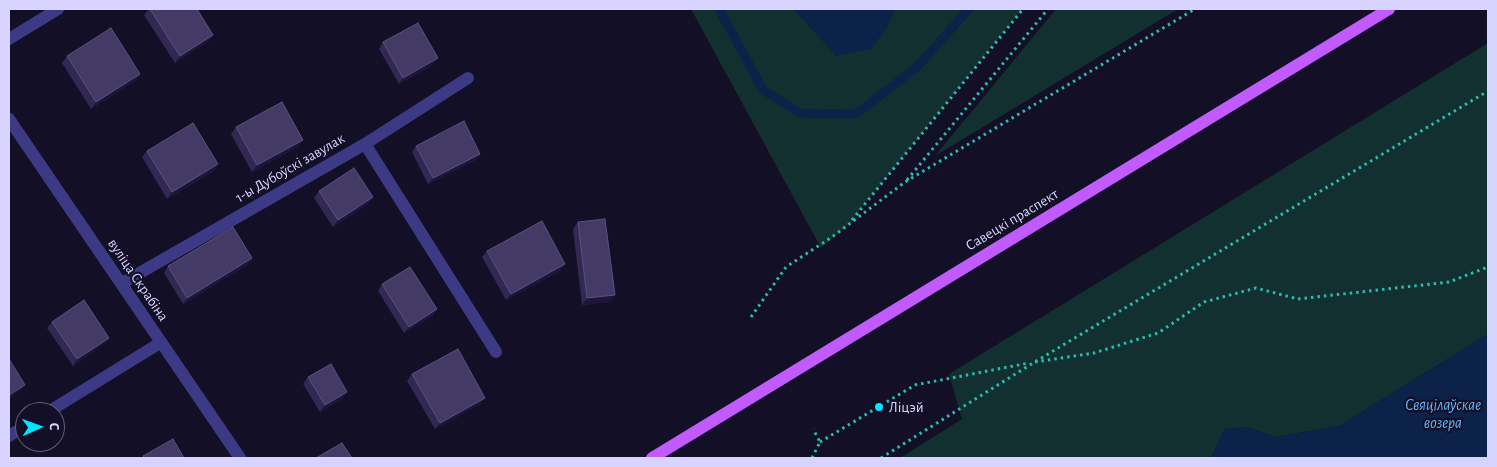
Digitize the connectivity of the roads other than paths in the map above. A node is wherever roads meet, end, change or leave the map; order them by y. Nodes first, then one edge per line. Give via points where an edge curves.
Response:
1 (58, 9) edge
2 (1390, 9) edge
3 (9, 39) edge
4 (468, 78) dead end
5 (9, 119) edge
6 (365, 144) junction
7 (122, 283) junction
8 (160, 343) junction
9 (496, 352) dead end
10 (64, 402) edge
11 (240, 458) edge
12 (652, 458) edge

1 - 3 street
2 - 12 main road, Савецкі праспект
4 - 6 street
5 - 7 street, вуліца Скрабіна
6 - 7 street, 1-ы Дубоўскі завулак
6 - 9 street, 1-ы Дубоўскі завулак
7 - 8 street, вуліца Скрабіна
8 - 10 street
8 - 11 street, вуліца Скрабіна

